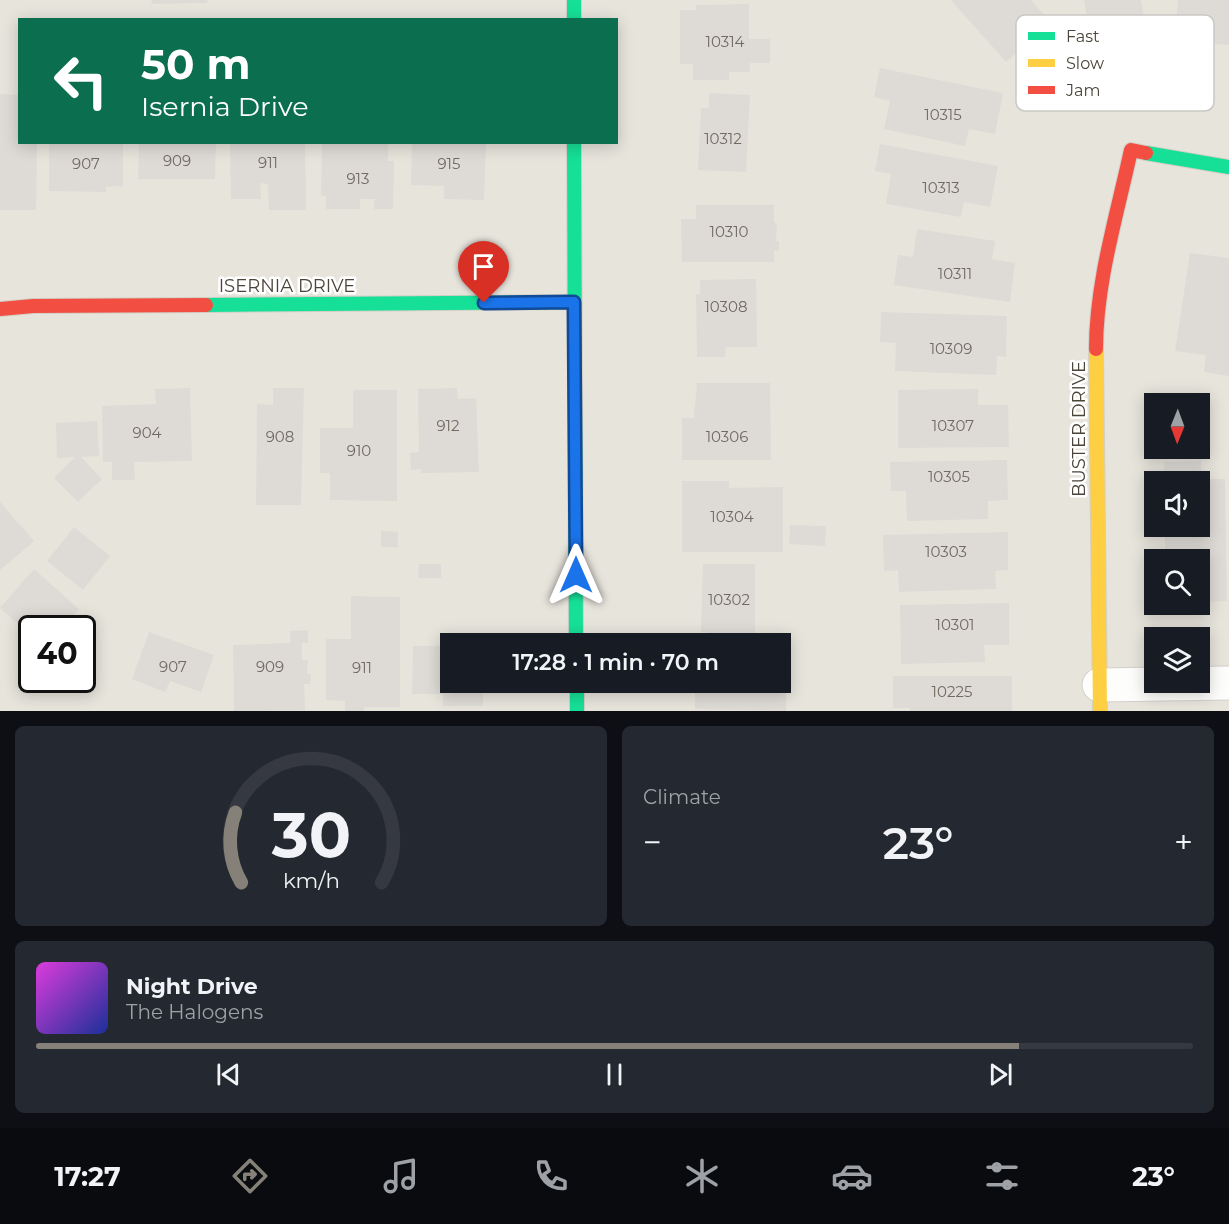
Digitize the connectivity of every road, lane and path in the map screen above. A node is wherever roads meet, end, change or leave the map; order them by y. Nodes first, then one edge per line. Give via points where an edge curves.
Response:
1 (574, 0) edge
2 (574, 18) edge
3 (574, 144) edge
4 (1229, 167) edge
5 (574, 302) junction
6 (0, 309) edge
7 (576, 633) edge
8 (1229, 683) edge
9 (577, 693) edge
10 (1099, 698) edge
11 (577, 711) edge

1 - 2 street
3 - 5 street
4 - 10 street, BUSTER DRIVE via 1131,150 1103,276 1096,327
5 - 6 street, ISERNIA DRIVE
5 - 7 street
8 - 10 street
9 - 11 street

